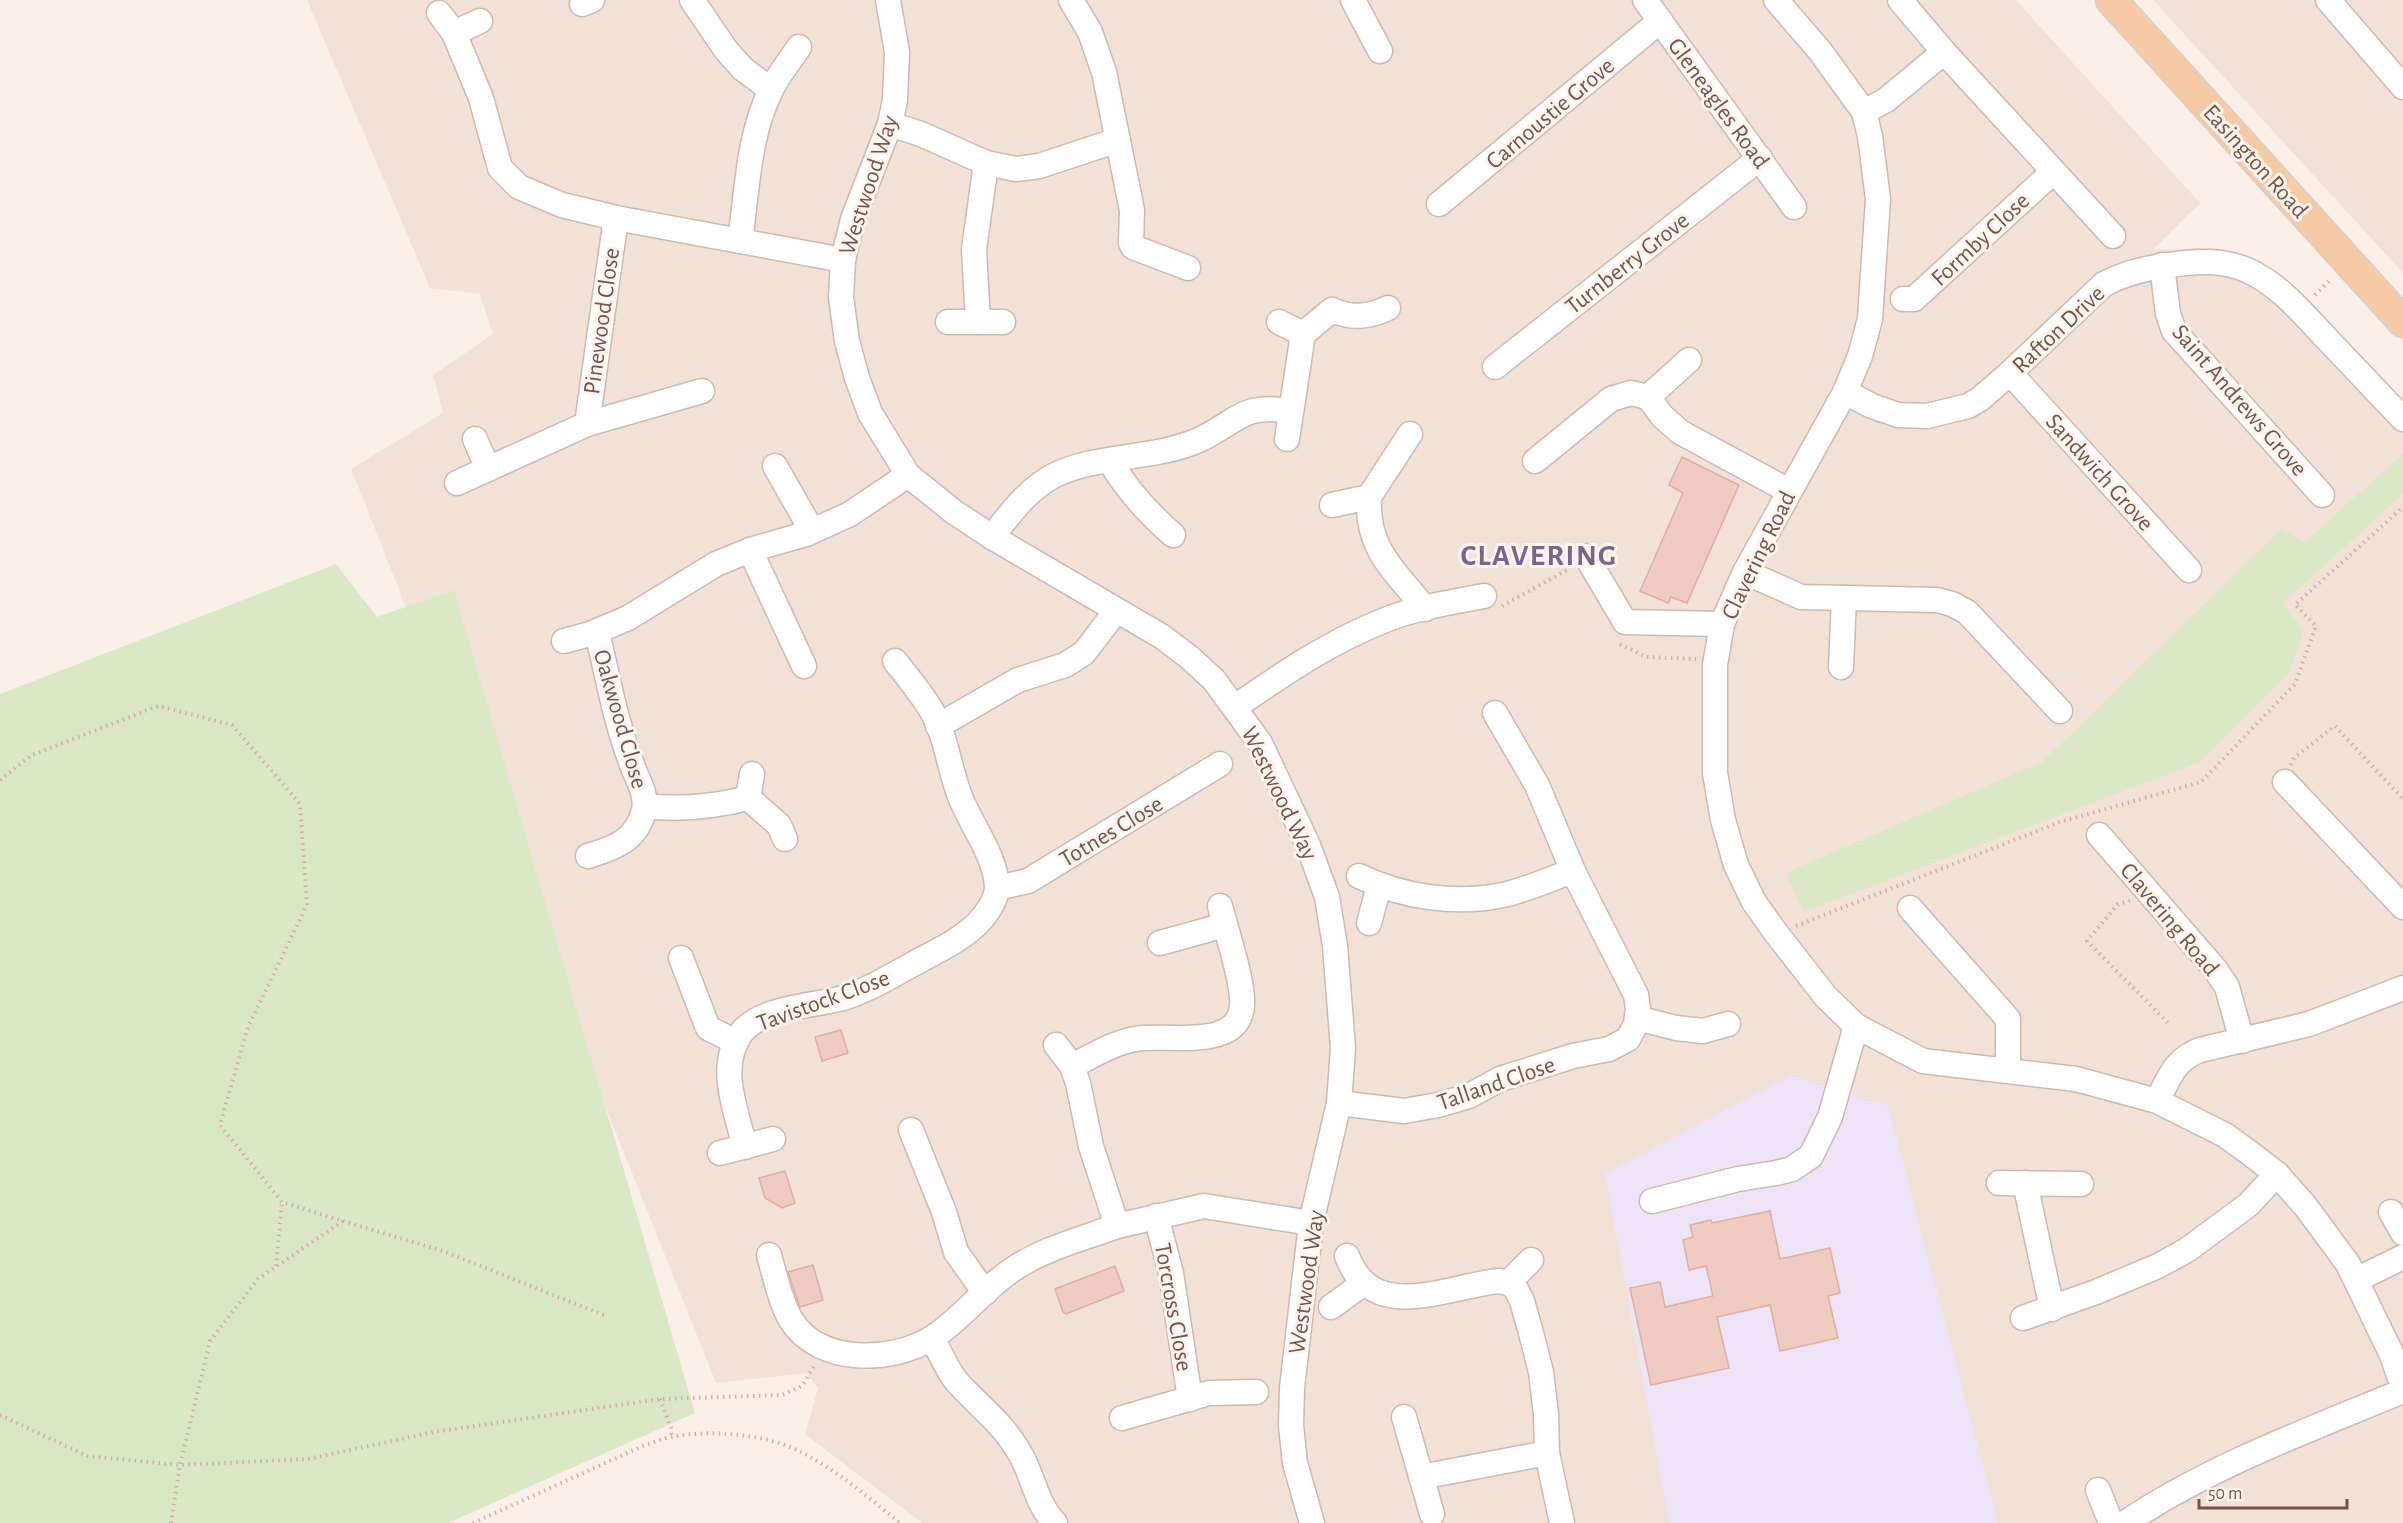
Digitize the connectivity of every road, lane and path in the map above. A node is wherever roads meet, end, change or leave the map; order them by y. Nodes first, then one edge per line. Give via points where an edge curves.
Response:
1 (692, 0) edge
2 (888, 0) edge
3 (1071, 0) edge
4 (1353, 0) edge
5 (1645, 0) edge
6 (1776, 0) edge
7 (1900, 0) edge
8 (2110, 0) edge
9 (2328, 0) edge
10 (440, 13) dead end
11 (480, 21) dead end
12 (1660, 21) junction
13 (454, 33) junction
14 (799, 46) dead end
15 (1380, 51) dead end
16 (1944, 52) junction
17 (2403, 87) edge
18 (771, 90) junction
19 (1864, 112) junction
20 (890, 124) junction
21 (1118, 140) junction
22 (1760, 159) junction
23 (986, 163) junction
24 (2052, 172) junction
25 (1439, 204) dead end
26 (1794, 207) dead end
27 (616, 218) junction
28 (2113, 237) dead end
29 (740, 242) junction
30 (843, 260) junction
31 (2348, 262) junction
32 (2162, 266) junction
33 (1188, 268) dead end
34 (1903, 301) dead end
35 (1388, 308) dead end
36 (2300, 310) junction
37 (948, 322) dead end
38 (978, 322) junction
39 (1003, 322) dead end
40 (1279, 322) dead end
41 (2403, 322) edge
42 (1303, 334) junction
43 (1689, 360) dead end
44 (1495, 367) dead end
45 (2010, 373) junction
46 (702, 391) dead end
47 (1845, 392) junction
48 (1648, 398) junction
49 (1291, 411) junction
50 (2403, 419) edge
51 (587, 424) junction
52 (1410, 434) dead end
53 (475, 439) dead end
54 (1287, 439) dead end
55 (1110, 461) junction
56 (1535, 461) dead end
57 (775, 466) dead end
58 (488, 469) junction
59 (908, 475) junction
60 (457, 483) dead end
61 (1789, 491) junction
62 (2322, 495) dead end
63 (1370, 496) junction
64 (1332, 505) dead end
65 (2403, 507) edge
66 (812, 531) junction
67 (1173, 535) dead end
68 (992, 537) junction
69 (750, 550) junction
70 (1586, 556) dead end
71 (2189, 570) dead end
72 (1745, 572) junction
73 (1484, 596) dead end
74 (1844, 598) junction
75 (1425, 609) junction
76 (1116, 611) junction
77 (1722, 624) junction
78 (597, 632) junction
79 (564, 641) dead end
80 (895, 661) dead end
81 (804, 666) dead end
82 (1841, 667) dead end
83 (1235, 706) junction
84 (2060, 711) dead end
85 (1495, 713) dead end
86 (938, 726) junction
87 (2294, 758) dead end
88 (1220, 764) dead end
89 (752, 774) dead end
90 (0, 780) edge
91 (2285, 782) dead end
92 (748, 798) junction
93 (2403, 799) edge
94 (645, 806) junction
95 (2099, 835) dead end
96 (785, 838) dead end
97 (588, 856) dead end
98 (1573, 871) junction
99 (997, 888) junction
100 (2144, 900) junction
101 (1910, 908) dead end
102 (2403, 908) edge
103 (1369, 923) dead end
104 (1776, 933) junction
105 (1160, 943) dead end
106 (681, 958) dead end
107 (2403, 988) edge
108 (1637, 1018) junction
109 (2168, 1023) dead end
110 (1728, 1024) dead end
111 (1856, 1026) junction
112 (2242, 1041) junction
113 (736, 1042) junction
114 (1056, 1045) dead end
115 (1072, 1066) junction
116 (2008, 1070) junction
117 (2157, 1101) junction
118 (1339, 1104) junction
119 (911, 1130) dead end
120 (773, 1139) dead end
121 (745, 1147) junction
122 (720, 1153) dead end
123 (2277, 1174) junction
124 (1999, 1183) dead end
125 (2025, 1184) junction
126 (2081, 1184) dead end
127 (1652, 1201) dead end
128 (282, 1202) junction
129 (2391, 1212) dead end
130 (1156, 1216) junction
131 (343, 1221) junction
132 (1311, 1223) junction
133 (1117, 1226) junction
134 (2403, 1233) edge
135 (769, 1255) dead end
136 (1347, 1256) dead end
137 (2403, 1257) edge
138 (1531, 1260) dead end
139 (276, 1266) junction
140 (2356, 1280) junction
141 (1364, 1283) junction
142 (1508, 1283) junction
143 (986, 1293) junction
144 (1331, 1307) dead end
145 (2052, 1309) junction
146 (606, 1316) dead end
147 (2023, 1318) dead end
148 (932, 1338) junction
149 (821, 1348) junction
150 (2403, 1389) edge
151 (1256, 1392) dead end
152 (660, 1399) junction
153 (1190, 1399) junction
154 (0, 1415) edge
155 (1404, 1416) dead end
156 (1122, 1418) dead end
157 (672, 1437) junction
158 (1547, 1453) junction
159 (180, 1465) junction
160 (1421, 1477) junction
161 (2097, 1490) dead end
162 (1432, 1514) dead end
163 (171, 1523) edge
164 (473, 1523) edge
165 (900, 1523) edge
166 (1055, 1523) edge
167 (1312, 1523) edge
168 (1562, 1523) edge
169 (2111, 1523) edge
170 (2125, 1523) edge

1 - 18 street via 726,50
2 - 20 street, Westwood Way via 897,52
3 - 21 street via 1090,32 1104,72
4 - 15 street
5 - 12 street, Gleneagles Road
6 - 19 street, Clavering Road via 1820,51
7 - 16 street
8 - 31 main road, Easington Road
9 - 17 street
10 - 13 street, Pinewood Close
11 - 13 street
12 - 22 street, Gleneagles Road
12 - 25 street, Carnoustie Grove
13 - 27 street, Pinewood Close via 481,98 500,168 519,187 562,205
14 - 18 street
16 - 19 street via 1886,100
16 - 24 street
18 - 29 street via 752,149
19 - 47 street, Clavering Road via 1878,199 1875,267 1870,319
20 - 23 street
20 - 30 street, Westwood Way via 853,219
21 - 23 street via 1039,166 1016,169
21 - 33 street via 1132,210 1133,247
22 - 26 street, Gleneagles Road
22 - 44 street, Turnberry Grove
23 - 38 street via 974,250
24 - 28 street
24 - 34 street, Formby Close via 1914,299
27 - 29 street, Pinewood Close
27 - 51 street, Pinewood Close
29 - 30 street, Pinewood Close
30 - 59 street, Westwood Way via 841,297 857,378 870,413
31 - 36 path
31 - 41 main road, Easington Road
32 - 36 street, Rafton Drive via 2204,261 2233,266 2263,279
32 - 45 street, Rafton Drive via 2122,275 2104,284
32 - 62 street, Saint Andrews Grove via 2174,331
35 - 42 street via 1362,317 1332,310
36 - 50 street, Rafton Drive
37 - 38 street
38 - 39 street
40 - 42 street
42 - 49 street
43 - 48 street
45 - 47 street, Rafton Drive via 1968,406 1927,416 1898,415
45 - 71 street, Sandwich Grove
46 - 51 street, Pinewood Close
47 - 61 street, Clavering Road
48 - 56 street via 1631,393 1611,399
48 - 61 street via 1680,432
49 - 54 street
49 - 55 street via 1255,409 1198,440
51 - 58 street, Pinewood Close
52 - 63 street
53 - 58 street
55 - 67 street via 1151,516
55 - 68 street via 1073,467 1040,484 1023,498
57 - 66 street
58 - 60 street, Pinewood Close
59 - 66 street, Oakwood Close via 850,514
59 - 68 street, Westwood Way
61 - 72 street, Clavering Road
63 - 64 street
63 - 75 street via 1368,516 1384,560
65 - 104 path via 2295,605 2316,626 2295,684 2201,782 2060,822
66 - 69 street, Oakwood Close
68 - 76 street, Westwood Way
69 - 78 street, Oakwood Close via 716,564 656,603
69 - 81 street
70 - 77 street via 1625,622
72 - 74 street via 1801,597
72 - 77 street, Clavering Road
73 - 75 street
74 - 82 street
74 - 84 street via 1937,600 1952,604 1967,612
75 - 83 street via 1392,617 1318,651
76 - 83 street, Westwood Way via 1189,657
76 - 86 street via 1084,653 1065,665 1018,680
77 - 104 street, Clavering Road via 1715,665 1714,721 1715,773 1723,820 1736,865 1754,902
78 - 79 street, Oakwood Close
78 - 94 street, Oakwood Close via 621,735
80 - 86 street via 931,709
83 - 118 street, Westwood Way via 1260,743 1308,845 1327,897 1341,1008
85 - 98 street via 1537,785
86 - 99 street via 960,797 988,853
87 - 93 path via 2335,726
88 - 99 street, Totnes Close via 1028,881
89 - 92 street
90 - 128 path via 32,755 158,706 232,725 300,804 307,905 248,1027 220,1125
91 - 102 street
92 - 94 street, Oakwood Close via 691,808
92 - 96 street via 779,825
94 - 97 street, Oakwood Close via 635,833 617,847
95 - 100 street, Clavering Road
98 - 103 street via 1503,895 1466,899 1435,898 1369,881
98 - 108 street via 1636,995
99 - 113 street, Tavistock Close via 979,922 954,942 878,984 843,998 793,1007 767,1017 743,1030
100 - 109 path via 2118,904 2087,940
100 - 112 street, Clavering Road via 2214,969 2226,987
101 - 116 street via 2008,1019
104 - 111 street, Clavering Road via 1826,998
105 - 115 street via 1222,916 1243,1003 1240,1018 1219,1034 1134,1039
106 - 113 street via 708,1028
107 - 112 street via 2309,1024
108 - 110 street via 1703,1031
108 - 118 street, Talland Close via 1628,1039 1609,1048 1500,1079 1469,1096 1438,1106 1404,1111
111 - 116 street, Clavering Road via 1923,1061
111 - 127 street via 1830,1117 1811,1156 1792,1169
112 - 117 street via 2187,1055 2177,1064
113 - 121 street, Tavistock Close via 729,1057 730,1089
114 - 115 street
115 - 133 street via 1091,1146
116 - 117 street, Clavering Road via 2076,1079
117 - 123 street, Clavering Road via 2225,1135
118 - 132 street, Westwood Way
119 - 143 street via 956,1252
120 - 121 street
121 - 122 street
123 - 140 street, Clavering Road via 2327,1234
123 - 145 street via 2248,1205 2187,1250
124 - 125 street
125 - 126 street
125 - 145 street
128 - 131 path
128 - 139 path
129 - 134 street
130 - 132 street, Torcross Close via 1204,1206
130 - 133 street, Torcross Close
130 - 153 street, Torcross Close via 1171,1273
131 - 139 path
131 - 146 path via 443,1251
132 - 167 street, Westwood Way via 1291,1426 1295,1463
133 - 143 street, Torcross Close via 1031,1257
135 - 149 street via 791,1320
136 - 141 street
137 - 140 street
138 - 142 street
139 - 159 path via 258,1279 210,1341
140 - 150 street, Clavering Road via 2392,1355
141 - 142 street via 1371,1290 1410,1297 1486,1282
141 - 144 street
142 - 158 street via 1515,1287 1522,1301 1541,1372
143 - 148 street, Torcross Close
145 - 147 street
148 - 149 street, Torcross Close via 902,1351 872,1356
148 - 166 street via 955,1380 1007,1433 1029,1469 1047,1515
149 - 152 path via 812,1374 802,1386 782,1395
150 - 170 street via 2274,1444 2183,1488
151 - 153 street, Torcross Close
152 - 157 path
152 - 159 path via 434,1432 308,1459
153 - 156 street, Torcross Close
154 - 159 path via 87,1456
155 - 160 street
157 - 164 path via 645,1445
157 - 165 path via 715,1434 762,1438 801,1452 844,1478
158 - 160 street
158 - 168 street
159 - 163 path
160 - 162 street
161 - 169 street

